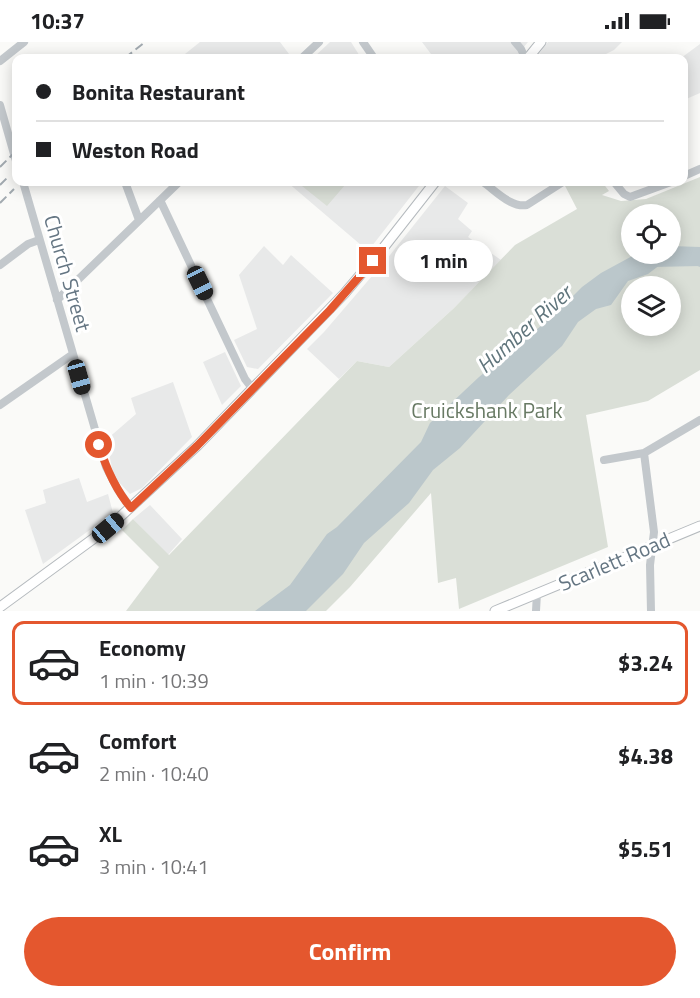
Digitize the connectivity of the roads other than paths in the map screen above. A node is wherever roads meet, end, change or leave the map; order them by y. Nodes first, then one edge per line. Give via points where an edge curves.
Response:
1 (24, 42) edge
2 (319, 42) edge
3 (541, 42) edge
4 (306, 54) edge
5 (530, 54) edge
6 (0, 61) edge
7 (0, 105) edge
8 (12, 147) edge
9 (23, 186) edge
10 (126, 186) edge
11 (175, 186) edge
12 (432, 186) edge
13 (489, 186) edge
14 (557, 186) edge
15 (617, 186) edge
16 (659, 186) edge
17 (160, 200) junction
18 (139, 220) junction
19 (39, 240) junction
20 (0, 265) edge
21 (57, 300) junction
22 (73, 354) junction
23 (252, 388) junction
24 (0, 405) edge
25 (700, 420) edge
26 (644, 453) junction
27 (604, 460) dead end
28 (131, 508) junction
29 (700, 526) edge
30 (652, 546) junction
31 (537, 593) junction
32 (0, 607) edge
33 (495, 611) edge
34 (536, 611) edge
35 (651, 611) edge

1 - 6 street
2 - 4 street
3 - 5 main road
7 - 8 street
9 - 19 street, Church Street
10 - 18 street
11 - 17 street
12 - 23 main road via 363,273
13 - 14 street via 521,206
15 - 16 street via 630,197
17 - 18 street
17 - 23 street
18 - 21 street
19 - 20 street
19 - 21 street, Church Street
21 - 22 street, Church Street
22 - 24 street
22 - 28 street, Church Street via 106,467
23 - 28 main road
25 - 26 street
26 - 27 street
26 - 30 street via 654,532
28 - 32 main road
29 - 30 main road, Scarlett Road
30 - 31 main road, Scarlett Road
30 - 35 street
31 - 33 main road, Scarlett Road
31 - 34 street

